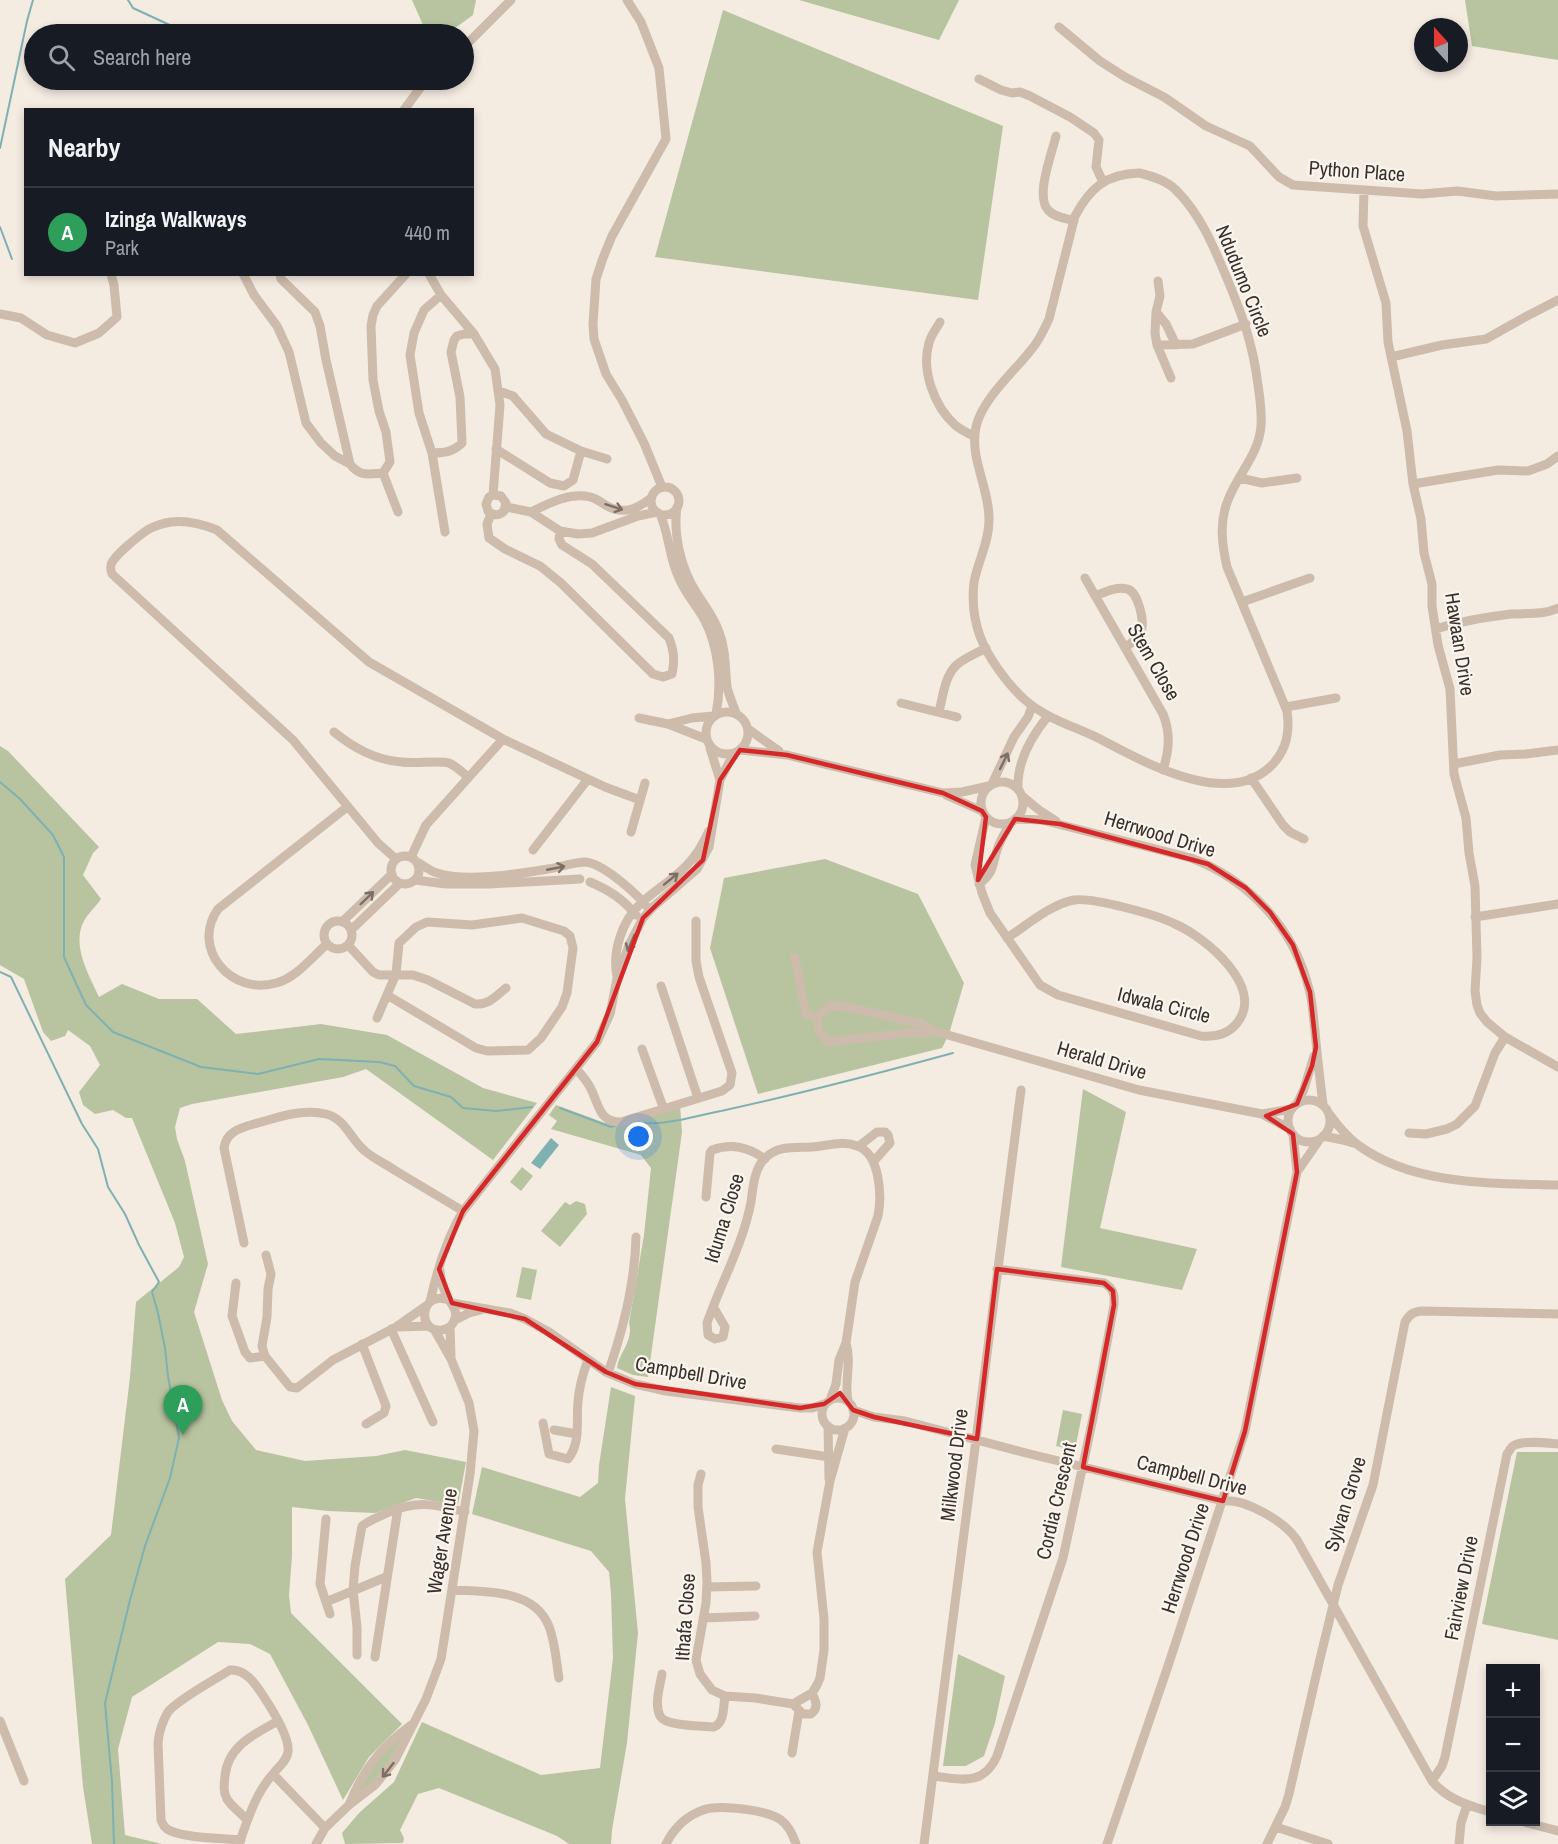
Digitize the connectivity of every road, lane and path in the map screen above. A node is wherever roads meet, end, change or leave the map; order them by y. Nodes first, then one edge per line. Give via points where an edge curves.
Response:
1 (511, 0) edge
2 (627, 0) edge
3 (1059, 27) dead end
4 (474, 37) edge
5 (979, 79) dead end
6 (419, 90) edge
7 (405, 108) edge
8 (1056, 136) dead end
9 (1104, 182) junction
10 (1364, 190) junction
11 (1558, 194) edge
12 (1074, 221) junction
13 (112, 276) edge
14 (244, 276) edge
15 (280, 276) edge
16 (404, 276) edge
17 (430, 276) edge
18 (1158, 281) dead end
19 (441, 296) junction
20 (1558, 300) edge
21 (1156, 312) junction
22 (0, 315) edge
23 (940, 322) dead end
24 (1246, 324) junction
25 (474, 334) junction
26 (1157, 345) junction
27 (1176, 345) junction
28 (1391, 357) junction
29 (1171, 378) dead end
30 (499, 391) junction
31 (975, 437) junction
32 (496, 449) junction
33 (581, 451) junction
34 (432, 453) junction
35 (1558, 456) edge
36 (607, 459) dead end
37 (350, 464) junction
38 (383, 473) junction
39 (1240, 478) junction
40 (1297, 478) dead end
41 (1413, 484) junction
42 (662, 487) junction
43 (493, 495) junction
44 (651, 498) junction
45 (506, 507) junction
46 (677, 507) junction
47 (398, 512) dead end
48 (531, 512) junction
49 (658, 513) junction
50 (491, 514) junction
51 (560, 531) junction
52 (445, 532) dead end
53 (1085, 578) dead end
54 (1310, 578) dead end
55 (1095, 596) junction
56 (1242, 602) junction
57 (1558, 608) edge
58 (1436, 629) junction
59 (986, 648) junction
60 (1125, 648) junction
61 (1336, 698) dead end
62 (901, 703) dead end
63 (1032, 706) junction
64 (1286, 706) junction
65 (939, 712) junction
66 (736, 713) junction
67 (715, 715) junction
68 (1048, 716) junction
69 (957, 717) dead end
70 (639, 718) dead end
71 (668, 724) junction
72 (748, 729) junction
73 (334, 732) dead end
74 (503, 739) junction
75 (708, 742) junction
76 (1558, 750) edge
77 (737, 751) junction
78 (787, 755) junction
79 (1454, 764) junction
80 (1163, 770) junction
81 (468, 777) junction
82 (1251, 778) junction
83 (588, 779) junction
84 (720, 780) junction
85 (645, 783) dead end
86 (990, 785) junction
87 (1020, 792) junction
88 (943, 793) junction
89 (640, 800) junction
90 (347, 807) junction
91 (984, 814) junction
92 (1013, 821) junction
93 (1060, 824) junction
94 (712, 826) junction
95 (631, 832) dead end
96 (1304, 839) dead end
97 (532, 850) dead end
98 (396, 859) junction
99 (414, 859) junction
100 (392, 874) junction
101 (415, 880) junction
102 (400, 883) junction
103 (979, 884) junction
104 (643, 901) junction
105 (1558, 904) edge
106 (650, 910) junction
107 (634, 912) junction
108 (1475, 917) junction
109 (642, 921) junction
110 (696, 921) dead end
111 (342, 922) junction
112 (351, 930) junction
113 (1007, 938) junction
114 (327, 944) junction
115 (348, 945) junction
116 (795, 958) dead end
117 (396, 974) junction
118 (617, 979) junction
119 (661, 986) dead end
120 (506, 988) dead end
121 (387, 995) junction
122 (817, 1016) junction
123 (377, 1018) dead end
124 (934, 1031) junction
125 (1505, 1038) junction
126 (1316, 1047) junction
127 (642, 1049) dead end
128 (1558, 1067) edge
129 (576, 1069) junction
130 (1021, 1090) dead end
131 (698, 1098) junction
132 (1323, 1104) junction
133 (663, 1107) junction
134 (1294, 1107) junction
135 (1262, 1114) junction
136 (1330, 1115) junction
137 (1292, 1132) junction
138 (1409, 1133) dead end
139 (1322, 1137) junction
140 (1356, 1144) junction
141 (859, 1146) junction
142 (765, 1159) junction
143 (873, 1161) junction
144 (1297, 1172) junction
145 (1558, 1185) edge
146 (706, 1197) dead end
147 (463, 1211) junction
148 (636, 1237) dead end
149 (244, 1243) dead end
150 (266, 1255) dead end
151 (439, 1269) junction
152 (997, 1269) junction
153 (236, 1283) dead end
154 (450, 1302) junction
155 (428, 1304) junction
156 (714, 1308) dead end
157 (486, 1309) junction
158 (1558, 1314) edge
159 (452, 1323) junction
160 (432, 1327) junction
161 (394, 1328) junction
162 (846, 1343) junction
163 (362, 1344) junction
164 (265, 1356) junction
165 (451, 1359) junction
166 (588, 1360) junction
167 (608, 1373) junction
168 (827, 1402) junction
169 (851, 1406) junction
170 (800, 1408) junction
171 (874, 1417) junction
172 (433, 1422) dead end
173 (543, 1423) dead end
174 (366, 1424) dead end
175 (826, 1424) junction
176 (848, 1425) junction
177 (554, 1430) dead end
178 (577, 1434) junction
179 (977, 1439) junction
180 (1558, 1444) edge
181 (776, 1449) dead end
182 (832, 1458) junction
183 (1083, 1467) junction
184 (701, 1474) dead end
185 (1223, 1501) junction
186 (398, 1508) junction
187 (465, 1512) junction
188 (326, 1519) dead end
189 (386, 1577) junction
190 (756, 1586) dead end
191 (707, 1587) junction
192 (353, 1590) junction
193 (453, 1590) junction
194 (326, 1602) junction
195 (1333, 1605) junction
196 (330, 1614) dead end
197 (755, 1616) dead end
198 (703, 1618) junction
199 (357, 1655) dead end
200 (375, 1657) dead end
201 (662, 1674) dead end
202 (559, 1678) dead end
203 (812, 1693) junction
204 (725, 1696) junction
205 (796, 1708) junction
206 (0, 1721) edge
207 (278, 1721) junction
208 (412, 1725) junction
209 (792, 1753) dead end
210 (273, 1774) junction
211 (933, 1776) junction
212 (24, 1781) dead end
213 (1432, 1781) junction
214 (349, 1804) junction
215 (1467, 1805) junction
216 (1486, 1811) edge
217 (247, 1820) junction
218 (1540, 1826) edge
219 (1276, 1827) junction
220 (325, 1828) junction
221 (1558, 1831) edge
222 (240, 1842) edge
223 (316, 1844) edge
224 (666, 1844) edge
225 (796, 1844) edge
226 (924, 1844) edge
227 (1107, 1844) edge
228 (1267, 1844) edge
229 (1328, 1844) edge
230 (1459, 1844) edge

1 - 4 street
2 - 42 street via 641,22 659,68 666,139 603,258 596,279 592,324 606,374 644,443
3 - 10 street, Python Place via 1114,70 1155,91 1206,126 1250,146 1288,183
5 - 9 street via 1006,92 1030,96 1094,133 1098,140 1096,167
6 - 7 street
8 - 12 street via 1042,200 1051,213
9 - 12 street, Ndudumo Circle via 1083,201
9 - 24 street, Ndudumo Circle via 1139,173 1175,189 1210,239
10 - 11 street, Python Place via 1422,194 1466,191 1496,196
10 - 28 street, Hawaan Drive via 1364,226 1384,292
12 - 31 street, Ndudumo Circle via 1049,319 1033,348 985,406
13 - 22 street via 117,317 99,333 75,343 47,335 21,318
14 - 37 street via 289,352 306,423 334,456
15 - 37 street via 315,312
16 - 38 street via 373,315 373,380 390,462
17 - 19 street
18 - 21 street
19 - 25 street
19 - 34 street via 424,310 410,355 418,413
20 - 28 street via 1486,339
21 - 26 street
21 - 27 street
23 - 31 street via 927,351 932,389 953,424
24 - 27 street via 1193,344
24 - 39 street, Ndudumo Circle via 1257,371 1261,423 1259,440
25 - 30 street via 495,369
25 - 34 street via 457,336 451,352 460,397 462,443 445,453
26 - 27 street
26 - 29 street
28 - 41 street, Hawaan Drive via 1407,430
30 - 32 street
30 - 33 street via 513,396 546,434
31 - 59 street, Ndudumo Circle via 989,521 973,600
32 - 33 street via 550,483 564,486 573,480
32 - 43 street
33 - 36 street
34 - 52 street
35 - 41 street via 1528,471 1498,470
37 - 38 street via 366,475
38 - 47 street
39 - 40 street via 1262,483
39 - 56 street, Ndudumo Circle via 1228,501 1222,547
41 - 58 street, Hawaan Drive via 1432,584
42 - 44 street
42 - 46 street via 676,492
43 - 45 street via 505,499
43 - 50 street via 486,504
48 -> 44 street via 575,496 591,497 616,511 638,507
44 - 49 street
45 - 48 street
45 - 50 street via 502,513
46 - 49 street via 668,514
46 - 66 street via 675,527 684,566 719,630 729,695
48 - 51 street
49 - 51 street via 592,533
49 - 67 street via 666,526 677,575 704,618 714,644 720,692
50 - 51 street via 487,524 489,538 540,566 561,583 653,674 672,674 674,650 669,638 592,564 562,545
53 - 55 street, Stem Close
54 - 56 street
55 - 60 street, Stem Close
55 - 60 street via 1119,588 1136,594 1142,626
56 - 64 street, Ndudumo Circle
57 - 58 street via 1538,614 1476,619
58 - 79 street, Hawaan Drive via 1452,702
59 - 63 street, Ndudumo Circle
59 - 65 street via 952,671
60 - 80 street, Stem Close via 1167,723 1169,742
61 - 64 street
62 - 65 street
63 - 68 street, Ndudumo Circle
86 -> 63 street
64 - 82 street, Ndudumo Circle via 1289,722 1284,748 1271,766
65 - 69 street
66 - 67 street
66 - 72 street
67 - 71 street
67 - 75 street via 706,726
68 - 80 street, Ndudumo Circle
68 - 87 street via 1020,763
70 - 71 street
71 - 75 street
72 - 77 street via 747,741
72 - 78 street
73 - 81 street via 376,757 399,762 449,763
74 - 81 street
74 - 83 street
74 - 90 street via 369,662 217,530 195,522 176,521 141,534 113,560 112,574 293,740
75 - 77 street via 720,753
75 - 84 street
76 - 79 street
77 - 78 street
77 - 84 street
78 - 88 street
79 - 108 street, Hawaan Drive via 1474,875
80 - 82 street, Ndudumo Circle via 1210,783
81 - 99 street via 426,825
82 - 96 street via 1283,825
83 - 89 street
83 - 97 street
84 - 94 street
85 - 89 street
86 - 87 street via 1010,782
86 - 88 street
86 - 91 street via 981,797
87 - 92 street via 1023,806
87 - 93 street, Herrwood Drive
88 - 91 street
89 - 95 street
90 - 98 street
90 - 114 street via 218,909 208,940 215,960 229,975 265,986 291,976
91 - 92 street via 997,824
91 - 103 street, Idwala Circle via 975,865
92 - 93 street, Herrwood Drive
92 - 103 street via 1000,840 992,872
93 - 126 street, Herrwood Drive via 1191,858 1246,888 1270,912 1300,960 1310,992
104 -> 94 street via 686,866
94 - 106 street via 709,847 697,869
98 - 99 street
98 - 100 street
99 - 101 street via 419,873
99 -> 104 street via 436,873 489,877 585,862 600,867
100 - 102 street
111 -> 100 street
101 - 102 street
101 - 107 street via 478,884 578,878 603,887
102 - 112 street
103 - 113 street, Idwala Circle via 990,913
104 - 106 street
104 - 107 street
105 - 108 street
106 - 109 street
107 - 109 street
107 - 118 street via 617,948
108 - 125 street, Hawaan Drive via 1477,1005 1487,1022
109 -> 118 street
110 - 131 street via 697,969 733,1078 727,1088
111 - 112 street
111 - 114 street via 326,929
112 - 115 street
113 - 113 street, Idwala Circle via 1040,985 1069,999 1210,1037 1228,1032 1245,1010 1243,987 1224,960 1202,939 1174,923 1095,900 1074,900 1052,908
114 - 115 street via 337,949
115 - 117 street via 373,972
116 - 122 street, Herald Drive via 806,1015
117 - 120 street via 428,980 475,1004 490,1001
117 - 121 street
117 - 121 street via 399,943 427,922 480,924 522,918 564,931 573,948 562,1007 528,1050 476,1048
118 - 129 street via 605,1027
119 - 131 street
121 - 123 street
122 - 124 street, Herald Drive via 830,1006 842,1006 923,1024
122 - 124 street, Herald Drive via 819,1031 828,1042
124 - 135 street, Herald Drive via 1139,1090
125 - 128 street, Hawaan Drive
125 - 138 street via 1495,1053 1475,1106 1457,1124 1426,1134
126 - 132 street, Herrwood Drive
126 - 134 street, Herrwood Drive
127 - 133 street
129 - 133 street via 608,1120 621,1122
129 - 147 street
130 - 152 street, Milkwood Drive
131 - 133 street
132 - 134 street via 1310,1100
132 - 136 street
134 - 135 street, Herald Drive
134 - 137 street via 1288,1123
135 - 137 street, Herald Drive
136 - 139 street via 1329,1127
136 - 140 street
137 - 139 street via 1303,1140
137 - 144 street, Herrwood Drive
139 - 140 street
139 - 144 street, Herrwood Drive
140 - 145 street via 1392,1165 1448,1179
141 - 142 street, Iduma Close via 838,1143 783,1148
141 - 143 street
141 - 143 street via 877,1132 888,1135 890,1143
142 - 146 street via 747,1148 712,1150
142 - 156 street, Iduma Close via 755,1177 746,1224
143 - 162 street via 880,1204 855,1282
144 - 185 street, Herrwood Drive via 1245,1431
147 - 149 street via 367,1153 335,1118 326,1114 286,1115 232,1132 225,1142
147 - 151 street via 441,1255
148 - 167 street via 626,1312
150 - 164 street via 271,1274 262,1341
151 - 154 street
151 - 155 street
152 - 179 street, Milkwood Drive
152 - 183 street, Cordia Crescent via 1104,1282 1113,1291 1114,1305
153 - 164 street via 232,1316 245,1352 250,1358
154 - 155 street via 439,1298
154 - 157 street, Campbell Drive
154 - 159 street via 456,1311
155 - 160 street via 424,1316
155 - 161 street
157 - 159 street
157 - 166 street, Campbell Drive via 510,1313 539,1325
158 - 195 street, Sylvan Grove via 1411,1313 1370,1497
159 - 160 street via 442,1330
159 - 165 street
160 - 161 street
160 - 165 street
161 - 163 street
161 - 172 street
162 - 168 street via 836,1384
162 - 169 street via 846,1392
163 - 164 street via 322,1367 297,1388 290,1388
163 - 174 street via 386,1406 384,1413
165 - 187 street, Wager Avenue via 469,1403 474,1431
166 - 167 street, Campbell Drive
166 - 178 street via 578,1401
167 - 170 street, Campbell Drive via 652,1389
168 - 169 street via 839,1398
168 - 170 street
168 - 175 street via 821,1413
169 - 171 street
169 - 176 street via 854,1414
170 - 175 street
171 - 176 street
171 - 179 street, Campbell Drive
173 - 178 street via 548,1452 557,1457 570,1457
175 - 176 street via 836,1430
175 - 182 street
176 - 182 street
177 - 178 street
179 - 183 street, Campbell Drive
179 - 211 street, Milkwood Drive
180 - 213 street, Fairview Drive via 1517,1444 1507,1454 1445,1757
181 - 182 street
182 - 203 street via 817,1552 824,1650 820,1678
183 - 185 street, Campbell Drive
183 - 211 street, Cordia Crescent via 1063,1558 993,1765 979,1778 970,1780
184 - 191 street, Ithafa Close via 697,1495
185 - 195 street, Campbell Drive via 1245,1504 1287,1528
185 - 227 street, Herrwood Drive
186 - 187 street via 419,1504
186 - 189 street
186 - 192 street via 362,1526
187 - 193 street, Wager Avenue
188 - 194 street via 320,1584
189 - 192 street
189 - 200 street
190 - 191 street
191 - 198 street, Ithafa Close
192 - 194 street
192 - 199 street
193 - 202 street via 489,1592 522,1599 536,1607 553,1638
193 - 208 street, Wager Avenue via 437,1672
194 - 196 street
195 - 213 street, Campbell Drive
195 - 219 street, Sylvan Grove via 1289,1794
197 - 198 street
198 - 204 street, Ithafa Close via 697,1666 704,1682
201 - 204 street via 658,1698 659,1713 665,1721 718,1725
203 - 205 street
203 - 205 street via 815,1711 807,1715
204 - 205 street via 755,1698
205 - 209 street
206 - 212 street
207 - 210 street via 288,1754
207 - 217 street via 242,1742 226,1767 226,1796
207 - 222 street via 248,1677 242,1671 230,1670 174,1706 159,1731 163,1826
208 - 214 street, Wager Avenue via 376,1755
208 -> 214 street, Wager Avenue via 389,1769
210 - 217 street via 263,1785
210 - 220 street
211 - 226 street, Milkwood Drive
213 - 215 street, Campbell Drive via 1455,1801
214 - 220 street, Wager Avenue
215 - 216 street, Campbell Drive
215 - 230 street
217 - 222 street
218 - 221 street
219 - 228 street, Sylvan Grove
219 - 229 street
220 - 223 street, Wager Avenue
224 - 225 street via 686,1819 703,1810 723,1808 781,1820

